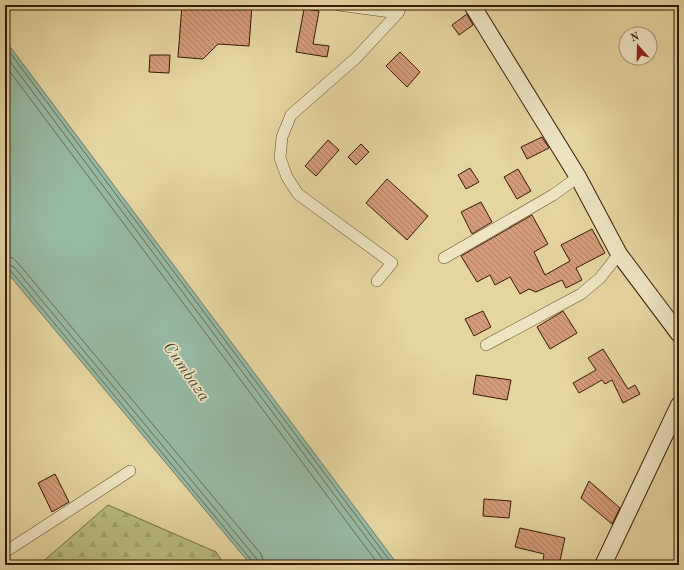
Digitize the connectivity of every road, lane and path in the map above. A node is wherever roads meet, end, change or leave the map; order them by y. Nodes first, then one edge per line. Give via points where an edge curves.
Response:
1 (339, 5) edge
2 (472, 5) edge
3 (400, 9) edge
4 (578, 177) junction
5 (619, 254) junction
6 (444, 258) dead end
7 (377, 281) dead end
8 (679, 334) edge
9 (486, 345) dead end
10 (679, 405) edge
11 (130, 471) dead end
12 (5, 552) edge
13 (603, 565) edge

1 - 3 street
2 - 4 street
3 - 7 street via 356,58 291,115 282,137 280,158 286,177 298,194 392,263
4 - 5 street
4 - 6 street via 553,195
5 - 8 street
5 - 9 street via 600,278 581,294
10 - 13 street
11 - 12 street

